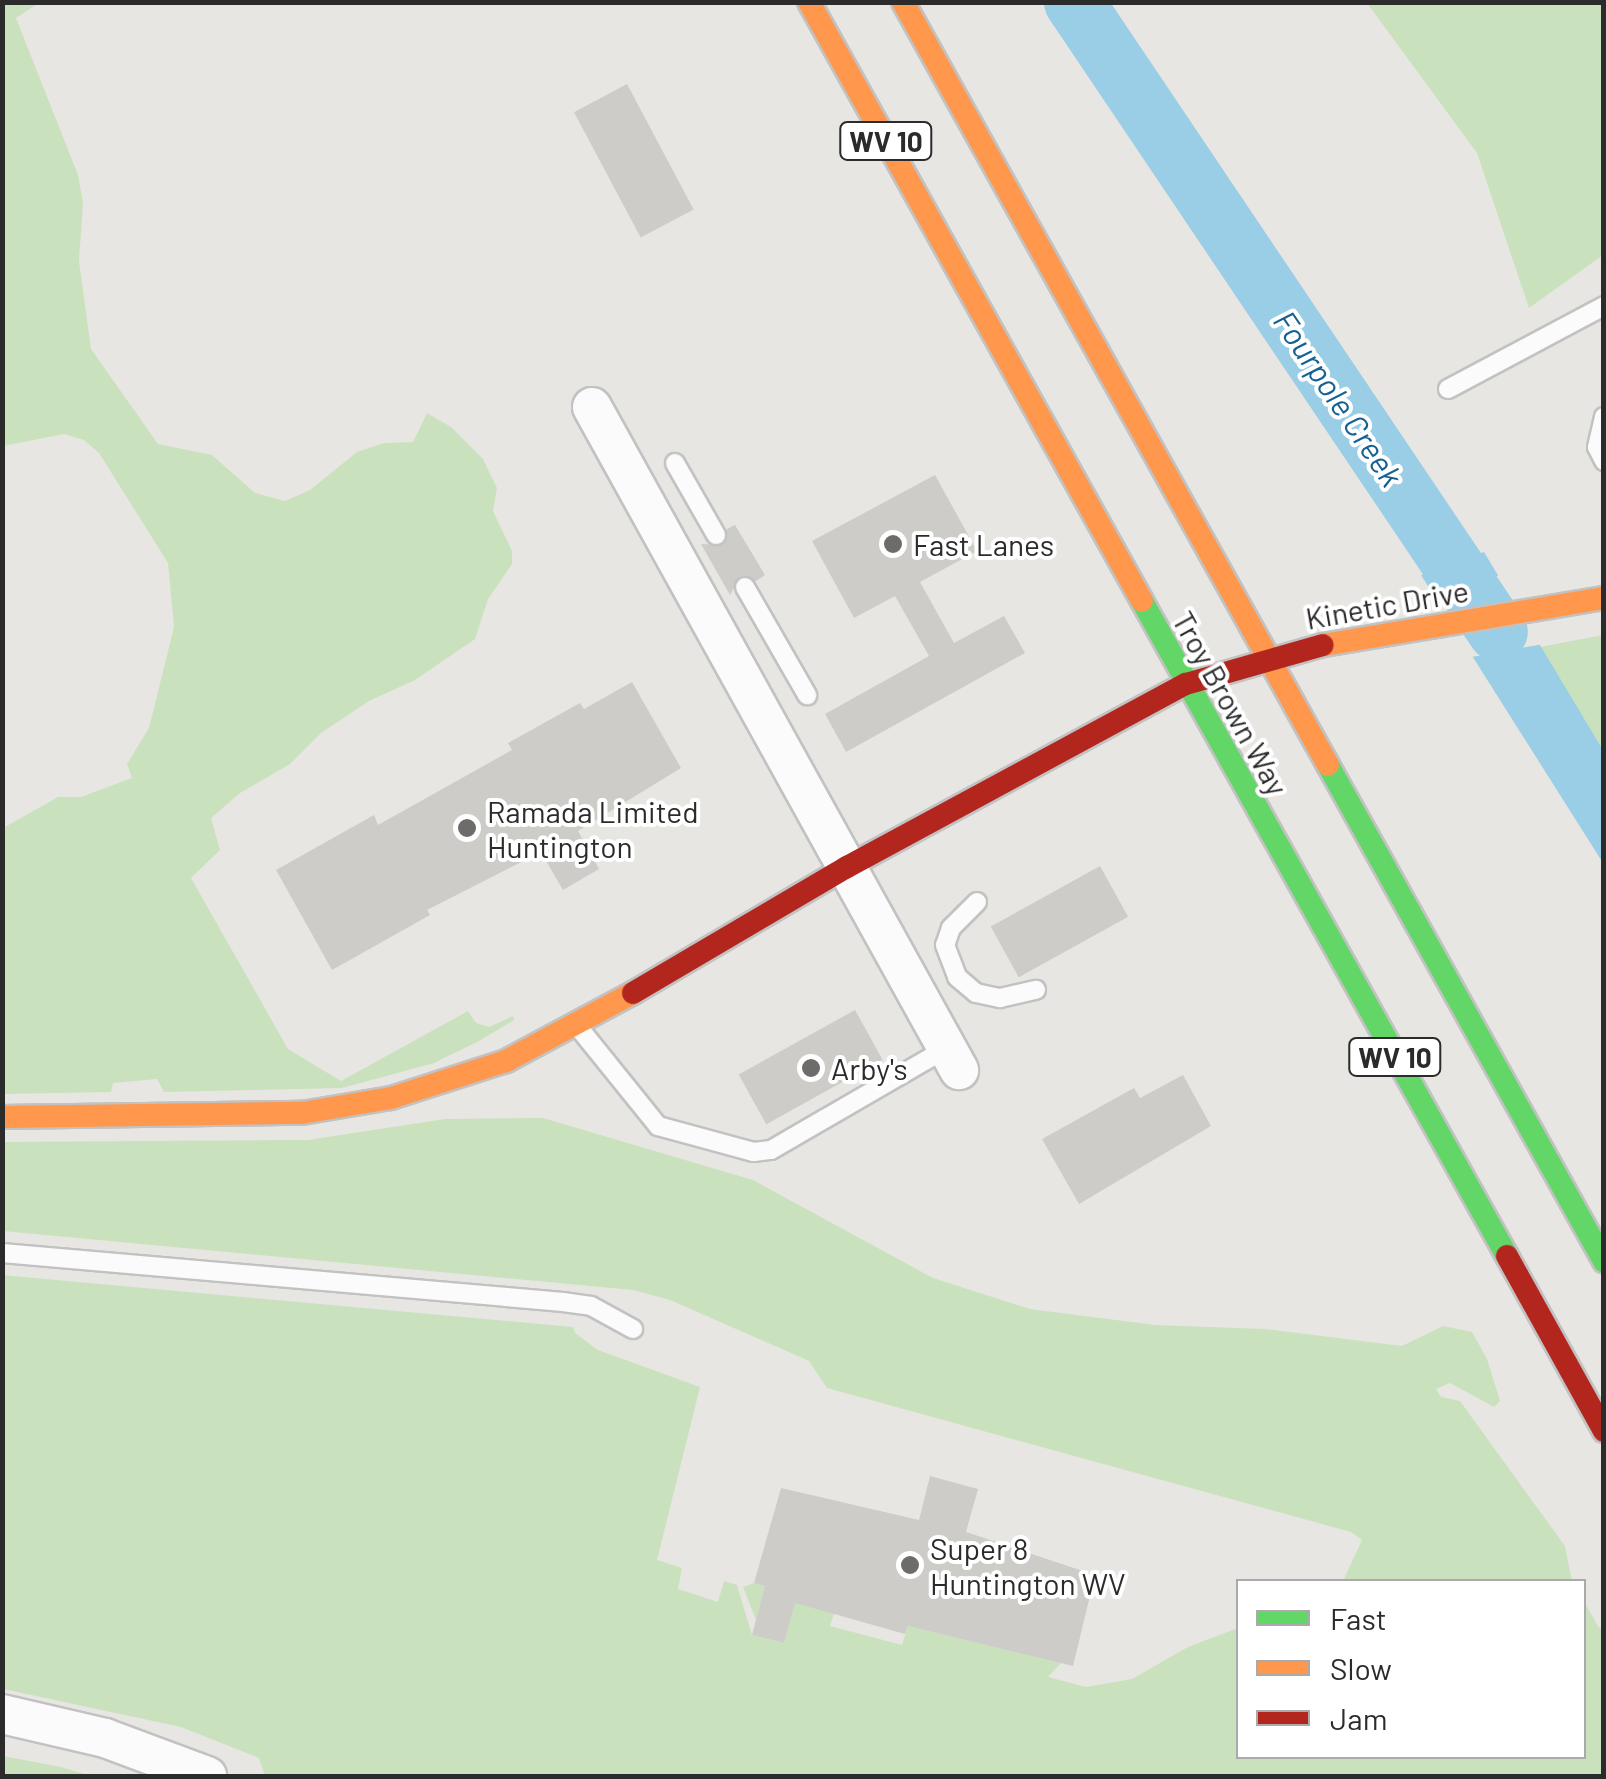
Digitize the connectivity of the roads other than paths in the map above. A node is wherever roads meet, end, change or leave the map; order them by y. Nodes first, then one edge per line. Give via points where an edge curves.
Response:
1 (810, 2) edge
2 (903, 2) edge
3 (1604, 306) edge
4 (1448, 389) dead end
5 (592, 407) dead end
6 (1604, 417) edge
7 (1604, 461) edge
8 (675, 463) dead end
9 (716, 536) dead end
10 (745, 587) dead end
11 (1595, 598) edge
12 (1268, 658) junction
13 (1186, 684) junction
14 (807, 695) dead end
15 (847, 867) junction
16 (978, 902) dead end
17 (1036, 990) dead end
18 (576, 1024) junction
19 (953, 1059) joint
20 (2, 1117) edge
21 (2, 1253) edge
22 (1604, 1261) edge
23 (633, 1329) dead end
24 (1604, 1430) edge
25 (2, 1714) edge
26 (207, 1776) edge

1 - 13 main road, Troy Brown Way / WV 10
2 - 12 main road, Troy Brown Way / WV 10
3 - 4 lane
5 - 15 street
6 - 7 lane via 1596,447
8 - 9 lane
10 - 14 lane
11 - 12 main road, Kinetic Drive
12 - 13 main road, Kinetic Drive
12 - 22 main road, Troy Brown Way / WV 10
13 - 15 main road, Kinetic Drive
13 - 24 main road, Troy Brown Way / WV 10
15 - 18 main road, Kinetic Drive
15 - 19 street
16 - 17 lane via 946,944 958,977 976,992 1000,998
18 - 19 lane via 658,1126 754,1152 771,1150
18 - 20 main road, Kinetic Drive via 474,1072 328,1109
21 - 23 lane via 563,1302 590,1306
25 - 26 street via 105,1738

